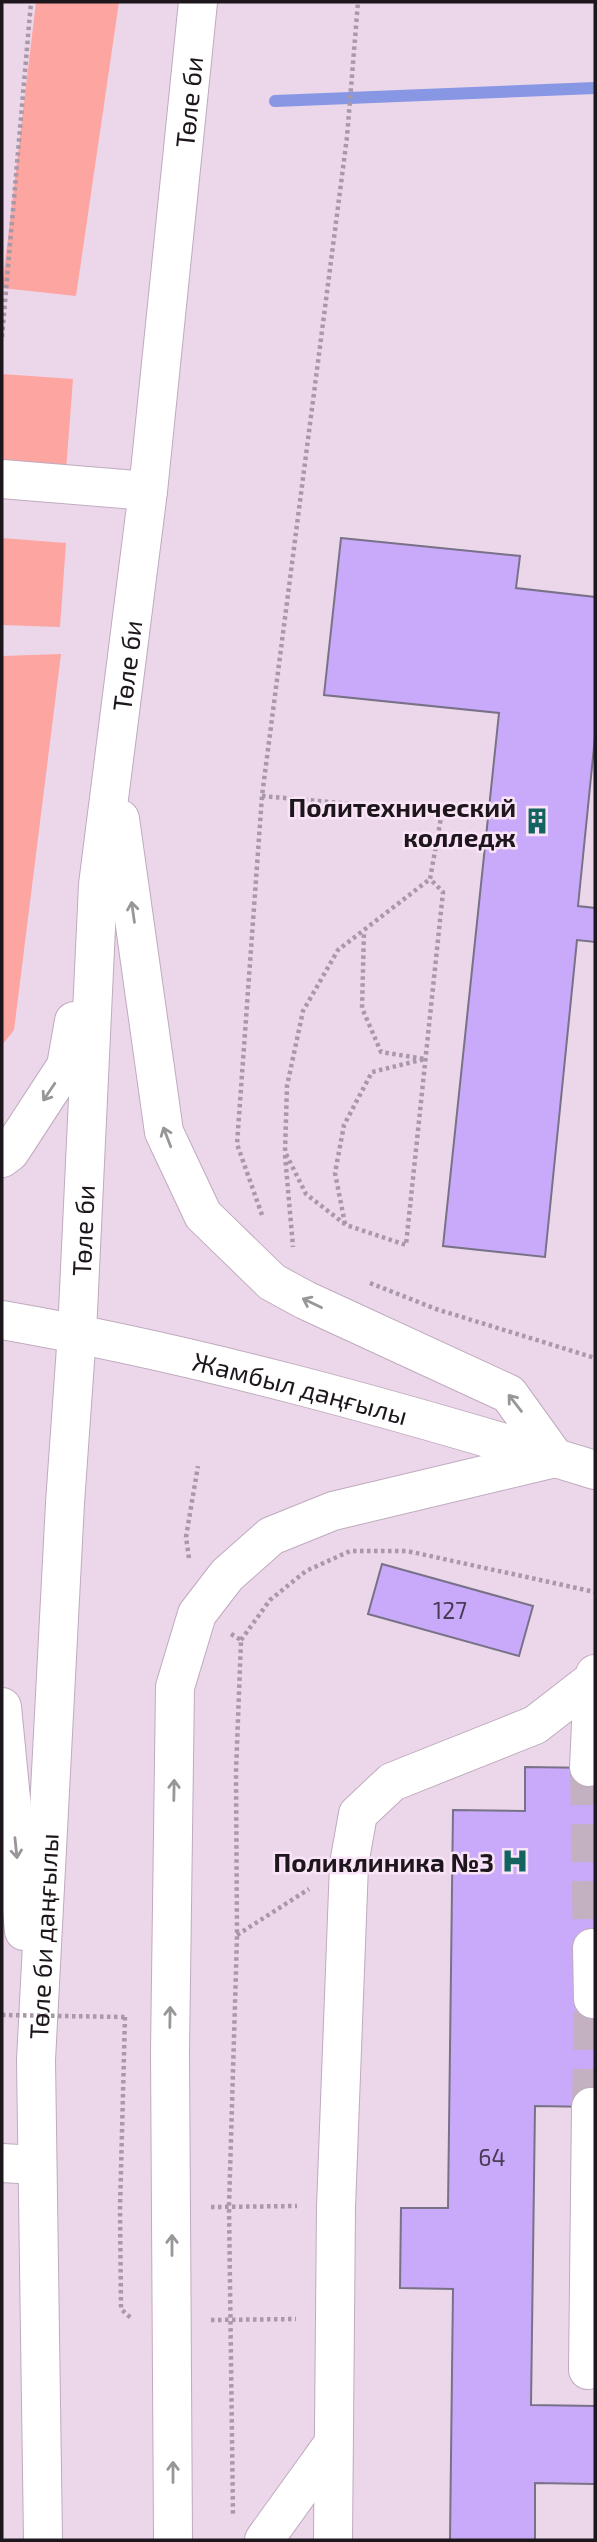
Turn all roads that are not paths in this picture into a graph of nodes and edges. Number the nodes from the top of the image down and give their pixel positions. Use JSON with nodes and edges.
{"nodes":[{"id":1,"x":198,"y":2,"type":"edge"},
{"id":2,"x":2,"y":479,"type":"edge"},
{"id":3,"x":148,"y":491,"type":"junction"},
{"id":4,"x":113,"y":768,"type":"junction"},
{"id":5,"x":98,"y":885,"type":"junction"},
{"id":6,"x":2,"y":1158,"type":"edge"},
{"id":7,"x":2,"y":1320,"type":"edge"},
{"id":8,"x":77,"y":1333,"type":"junction"},
{"id":9,"x":555,"y":1458,"type":"junction"},
{"id":10,"x":595,"y":1470,"type":"edge"},
{"id":11,"x":594,"y":1677,"type":"edge"},
{"id":12,"x":2,"y":1707,"type":"edge"},
{"id":13,"x":589,"y":1768,"type":"dead end"},
{"id":14,"x":592,"y":1948,"type":"dead end"},
{"id":15,"x":593,"y":2000,"type":"dead end"},
{"id":16,"x":36,"y":2060,"type":"junction"},
{"id":17,"x":591,"y":2106,"type":"dead end"},
{"id":18,"x":19,"y":2164,"type":"edge"},
{"id":19,"x":588,"y":2370,"type":"dead end"},
{"id":20,"x":333,"y":2444,"type":"junction"},
{"id":21,"x":249,"y":2533,"type":"edge"},
{"id":22,"x":43,"y":2540,"type":"edge"},
{"id":23,"x":173,"y":2540,"type":"edge"},
{"id":24,"x":332,"y":2540,"type":"edge"}],
"edges":[{"from":1,"to":3,"type":"main road","name":"Төле би"},
{"from":2,"to":3,"type":"main road"},
{"from":3,"to":4,"type":"main road","name":"Төле би"},
{"from":4,"to":5,"type":"main road","name":"Төле би"},
{"from":9,"to":4,"type":"main road","one_way":true},
{"from":5,"to":6,"type":"main road","one_way":true},
{"from":5,"to":8,"type":"main road","name":"Төле би"},
{"from":7,"to":8,"type":"main road","name":"Жамбыл даңғылы"},
{"from":8,"to":9,"type":"main road","name":"Жамбыл даңғылы"},
{"from":8,"to":16,"type":"main road","name":"Төле би даңғылы"},
{"from":9,"to":10,"type":"main road","name":"Жамбыл даңғылы"},
{"from":23,"to":9,"type":"main road","one_way":true},
{"from":11,"to":13,"type":"main road"},
{"from":11,"to":20,"type":"main road"},
{"from":12,"to":16,"type":"main road","one_way":true},
{"from":14,"to":15,"type":"main road"},
{"from":16,"to":18,"type":"main road","name":"Төле би даңғылы"},
{"from":17,"to":19,"type":"main road"},
{"from":18,"to":22,"type":"main road","name":"Төле би даңғылы"},
{"from":20,"to":21,"type":"main road"},
{"from":20,"to":24,"type":"main road"}]}
